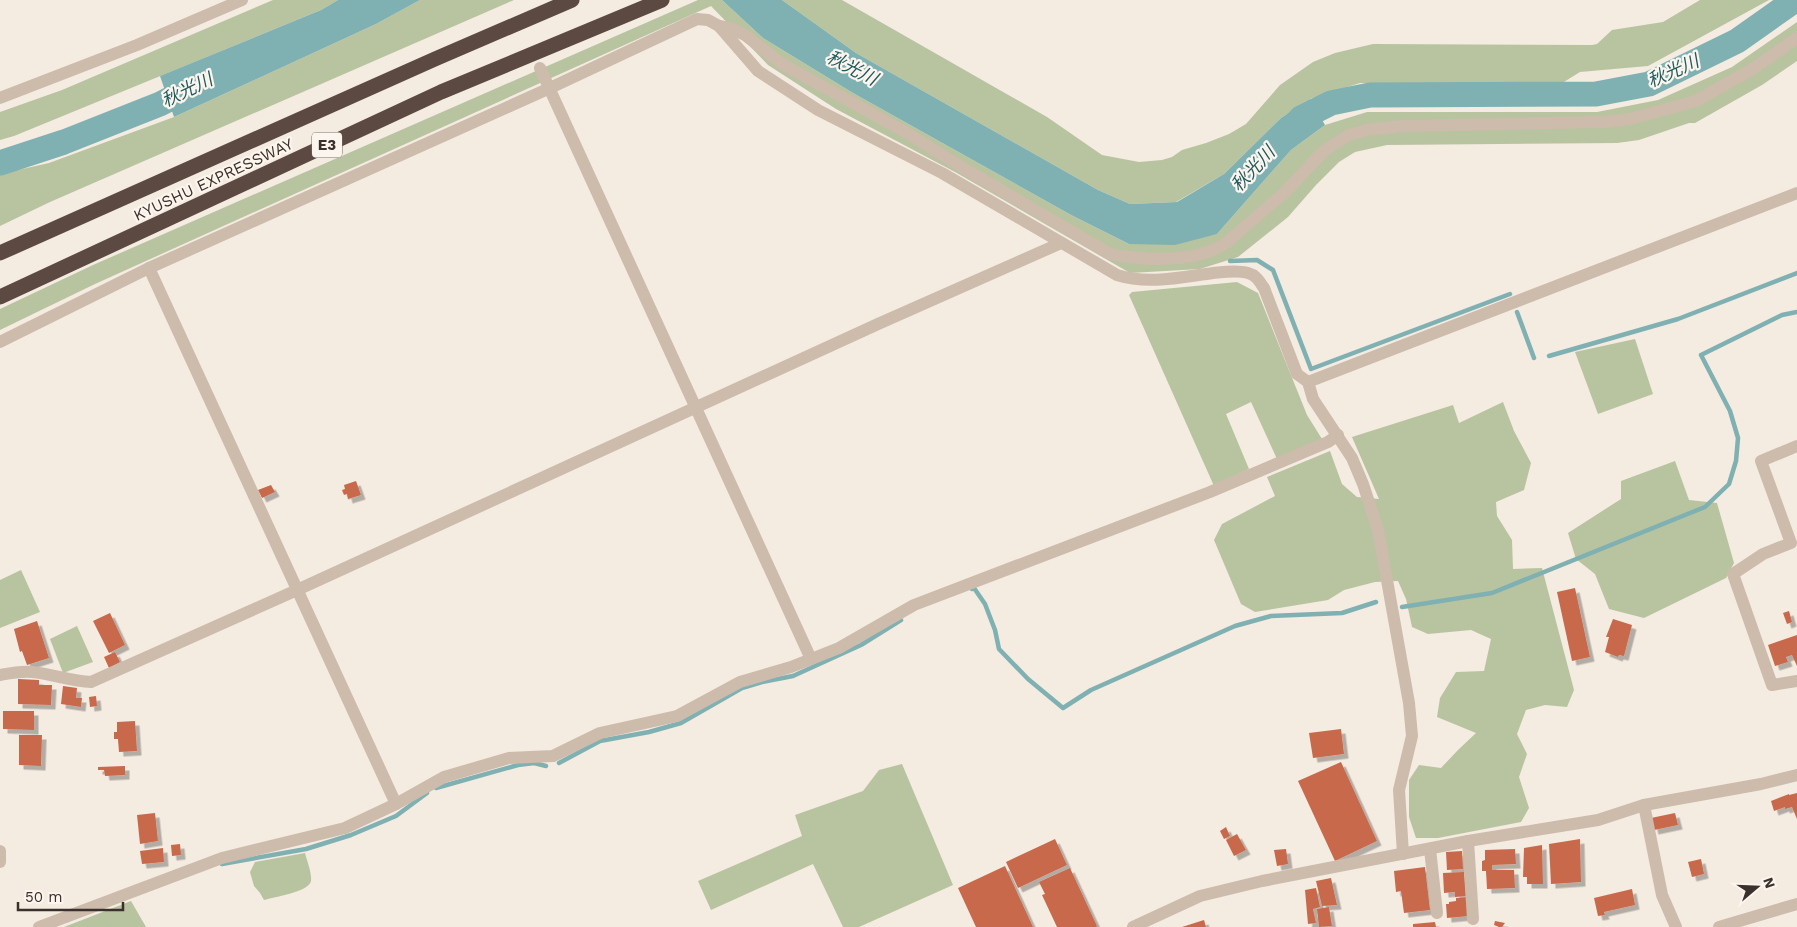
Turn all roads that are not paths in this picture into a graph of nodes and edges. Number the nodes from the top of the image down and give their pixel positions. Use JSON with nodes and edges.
{"nodes":[{"id":1,"x":242,"y":0,"type":"edge"},
{"id":2,"x":572,"y":0,"type":"edge"},
{"id":3,"x":660,"y":1,"type":"edge"},
{"id":4,"x":719,"y":26,"type":"junction"},
{"id":5,"x":1797,"y":38,"type":"edge"},
{"id":6,"x":540,"y":68,"type":"dead end"},
{"id":7,"x":550,"y":88,"type":"junction"},
{"id":8,"x":0,"y":98,"type":"edge"},
{"id":9,"x":1797,"y":193,"type":"edge"},
{"id":10,"x":1061,"y":243,"type":"junction"},
{"id":11,"x":0,"y":253,"type":"edge"},
{"id":12,"x":149,"y":268,"type":"junction"},
{"id":13,"x":0,"y":297,"type":"edge"},
{"id":14,"x":0,"y":342,"type":"edge"},
{"id":15,"x":1308,"y":382,"type":"junction"},
{"id":16,"x":696,"y":409,"type":"junction"},
{"id":17,"x":1338,"y":435,"type":"junction"},
{"id":18,"x":1797,"y":446,"type":"edge"},
{"id":19,"x":298,"y":590,"type":"junction"},
{"id":20,"x":810,"y":659,"type":"junction"},
{"id":21,"x":0,"y":675,"type":"edge"},
{"id":22,"x":1797,"y":681,"type":"edge"},
{"id":23,"x":1797,"y":775,"type":"edge"},
{"id":24,"x":396,"y":804,"type":"junction"},
{"id":25,"x":1644,"y":804,"type":"junction"},
{"id":26,"x":1468,"y":840,"type":"junction"},
{"id":27,"x":1430,"y":849,"type":"junction"},
{"id":28,"x":0,"y":851,"type":"edge"},
{"id":29,"x":1403,"y":854,"type":"junction"},
{"id":30,"x":0,"y":862,"type":"edge"},
{"id":31,"x":1797,"y":904,"type":"edge"},
{"id":32,"x":1437,"y":913,"type":"dead end"},
{"id":33,"x":1473,"y":919,"type":"dead end"},
{"id":34,"x":39,"y":927,"type":"edge"},
{"id":35,"x":1133,"y":927,"type":"edge"},
{"id":36,"x":1676,"y":927,"type":"edge"},
{"id":37,"x":1719,"y":927,"type":"edge"}],
"edges":[{"from":1,"to":8,"type":"street"},
{"from":2,"to":11,"type":"highway","name":"KYUSHU EXPRESSWAY","number":"E3"},
{"from":3,"to":13,"type":"highway","name":"KYUSHU EXPRESSWAY","number":"E3"},
{"from":4,"to":5,"type":"street"},
{"from":4,"to":7,"type":"street"},
{"from":4,"to":10,"type":"street"},
{"from":6,"to":7,"type":"street"},
{"from":7,"to":12,"type":"street"},
{"from":7,"to":16,"type":"street"},
{"from":9,"to":15,"type":"street"},
{"from":10,"to":15,"type":"street"},
{"from":10,"to":16,"type":"street"},
{"from":12,"to":14,"type":"street"},
{"from":12,"to":19,"type":"street"},
{"from":15,"to":17,"type":"street"},
{"from":16,"to":19,"type":"street"},
{"from":16,"to":20,"type":"street"},
{"from":17,"to":20,"type":"street"},
{"from":17,"to":29,"type":"street"},
{"from":18,"to":22,"type":"street"},
{"from":19,"to":21,"type":"street"},
{"from":19,"to":24,"type":"street"},
{"from":20,"to":24,"type":"street"},
{"from":23,"to":25,"type":"street"},
{"from":24,"to":34,"type":"street"},
{"from":25,"to":26,"type":"street"},
{"from":25,"to":36,"type":"street"},
{"from":26,"to":27,"type":"street"},
{"from":26,"to":33,"type":"street"},
{"from":27,"to":29,"type":"street"},
{"from":27,"to":32,"type":"street"},
{"from":28,"to":30,"type":"street"},
{"from":29,"to":35,"type":"street"},
{"from":31,"to":37,"type":"street"}]}
